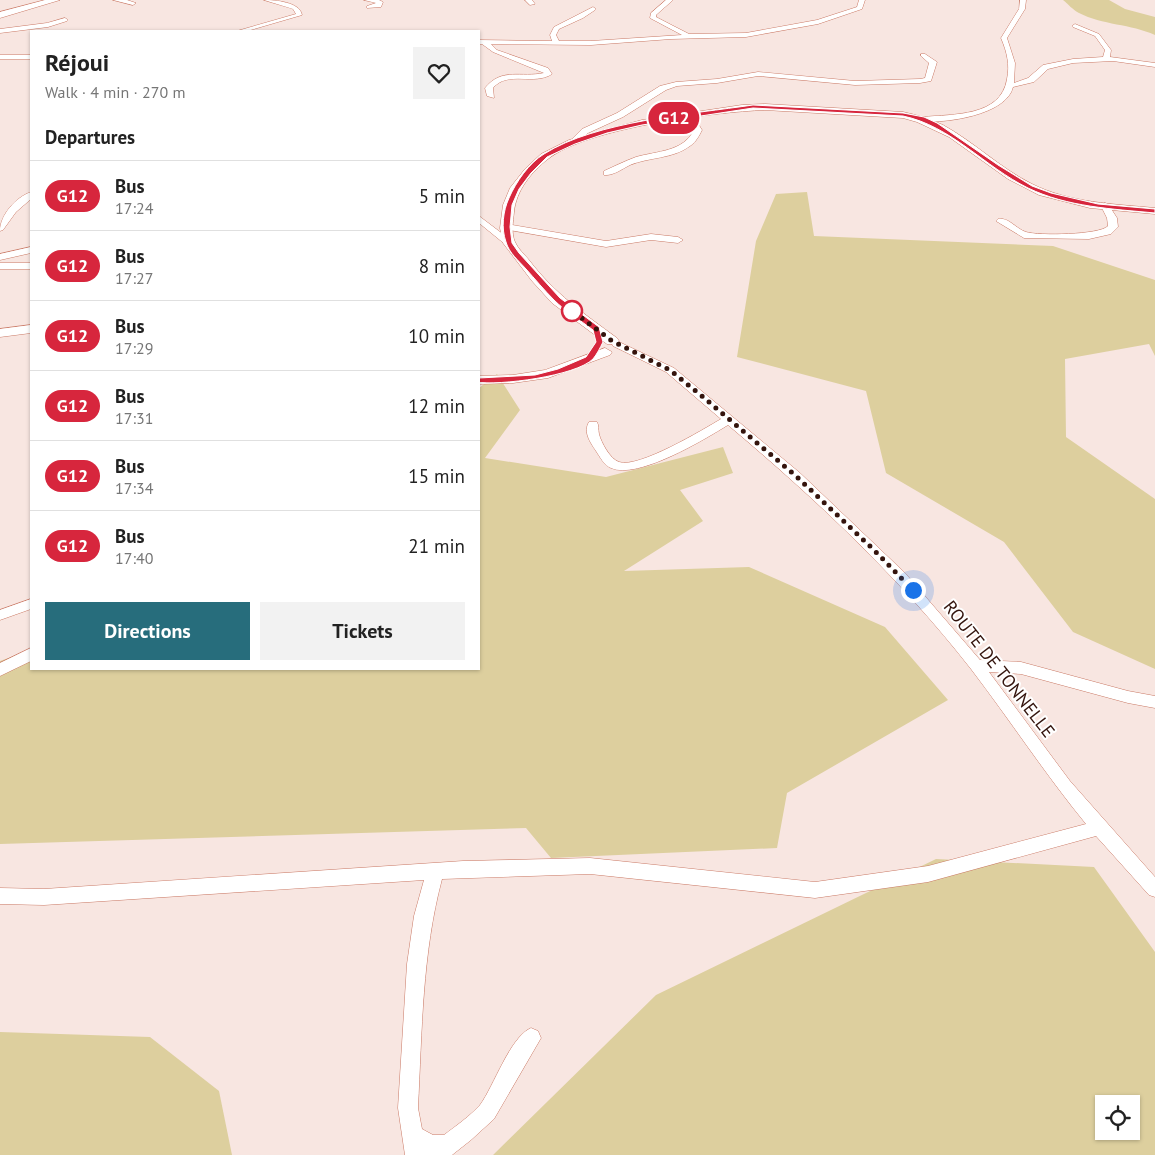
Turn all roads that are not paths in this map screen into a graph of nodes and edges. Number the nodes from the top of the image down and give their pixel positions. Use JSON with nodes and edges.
{"nodes":[{"id":1,"x":55,"y":0,"type":"edge"},
{"id":2,"x":116,"y":0,"type":"edge"},
{"id":3,"x":267,"y":0,"type":"edge"},
{"id":4,"x":670,"y":0,"type":"edge"},
{"id":5,"x":862,"y":0,"type":"edge"},
{"id":6,"x":1023,"y":0,"type":"edge"},
{"id":7,"x":133,"y":4,"type":"dead end"},
{"id":8,"x":592,"y":9,"type":"dead end"},
{"id":9,"x":0,"y":15,"type":"edge"},
{"id":10,"x":65,"y":20,"type":"dead end"},
{"id":11,"x":1075,"y":26,"type":"dead end"},
{"id":12,"x":244,"y":30,"type":"edge"},
{"id":13,"x":0,"y":32,"type":"edge"},
{"id":14,"x":30,"y":36,"type":"edge"},
{"id":15,"x":689,"y":36,"type":"junction"},
{"id":16,"x":481,"y":42,"type":"edge"},
{"id":17,"x":557,"y":43,"type":"junction"},
{"id":18,"x":923,"y":56,"type":"dead end"},
{"id":19,"x":0,"y":57,"type":"edge"},
{"id":20,"x":30,"y":57,"type":"edge"},
{"id":21,"x":1106,"y":59,"type":"junction"},
{"id":22,"x":1155,"y":65,"type":"edge"},
{"id":23,"x":1010,"y":86,"type":"junction"},
{"id":24,"x":491,"y":96,"type":"dead end"},
{"id":25,"x":688,"y":116,"type":"junction"},
{"id":26,"x":922,"y":118,"type":"junction"},
{"id":27,"x":572,"y":142,"type":"junction"},
{"id":28,"x":607,"y":173,"type":"dead end"},
{"id":29,"x":30,"y":195,"type":"edge"},
{"id":30,"x":1105,"y":206,"type":"junction"},
{"id":31,"x":1154,"y":211,"type":"edge"},
{"id":32,"x":480,"y":220,"type":"edge"},
{"id":33,"x":1001,"y":221,"type":"dead end"},
{"id":34,"x":506,"y":227,"type":"junction"},
{"id":35,"x":0,"y":228,"type":"edge"},
{"id":36,"x":678,"y":240,"type":"dead end"},
{"id":37,"x":509,"y":243,"type":"junction"},
{"id":38,"x":30,"y":250,"type":"edge"},
{"id":39,"x":0,"y":257,"type":"edge"},
{"id":40,"x":0,"y":266,"type":"edge"},
{"id":41,"x":30,"y":266,"type":"edge"},
{"id":42,"x":30,"y":329,"type":"edge"},
{"id":43,"x":0,"y":333,"type":"edge"},
{"id":44,"x":605,"y":348,"type":"junction"},
{"id":45,"x":480,"y":380,"type":"edge"},
{"id":46,"x":729,"y":419,"type":"junction"},
{"id":47,"x":593,"y":425,"type":"dead end"},
{"id":48,"x":30,"y":604,"type":"edge"},
{"id":49,"x":0,"y":615,"type":"edge"},
{"id":50,"x":30,"y":655,"type":"edge"},
{"id":51,"x":976,"y":665,"type":"junction"},
{"id":52,"x":0,"y":670,"type":"edge"},
{"id":53,"x":1155,"y":702,"type":"edge"},
{"id":54,"x":1099,"y":828,"type":"junction"},
{"id":55,"x":435,"y":871,"type":"junction"},
{"id":56,"x":1155,"y":889,"type":"edge"},
{"id":57,"x":0,"y":896,"type":"edge"},
{"id":58,"x":531,"y":1038,"type":"dead end"},
{"id":59,"x":415,"y":1145,"type":"edge"}],
"edges":[{"from":1,"to":9,"type":"main road"},
{"from":2,"to":7,"type":"street"},
{"from":3,"to":12,"type":"street"},
{"from":4,"to":15,"type":"street"},
{"from":5,"to":15,"type":"street"},
{"from":6,"to":23,"type":"street"},
{"from":8,"to":17,"type":"street"},
{"from":10,"to":13,"type":"street"},
{"from":11,"to":21,"type":"street"},
{"from":13,"to":14,"type":"street"},
{"from":15,"to":17,"type":"street"},
{"from":16,"to":17,"type":"street"},
{"from":16,"to":24,"type":"street"},
{"from":18,"to":27,"type":"street"},
{"from":19,"to":20,"type":"street"},
{"from":21,"to":22,"type":"street"},
{"from":21,"to":23,"type":"street"},
{"from":23,"to":26,"type":"street"},
{"from":25,"to":26,"type":"street"},
{"from":25,"to":27,"type":"street"},
{"from":25,"to":28,"type":"street"},
{"from":26,"to":30,"type":"street"},
{"from":27,"to":34,"type":"street"},
{"from":29,"to":35,"type":"street"},
{"from":30,"to":31,"type":"street"},
{"from":30,"to":33,"type":"street"},
{"from":32,"to":37,"type":"street"},
{"from":34,"to":36,"type":"street"},
{"from":34,"to":37,"type":"street"},
{"from":37,"to":44,"type":"street"},
{"from":38,"to":39,"type":"street"},
{"from":40,"to":41,"type":"street"},
{"from":42,"to":43,"type":"street"},
{"from":44,"to":45,"type":"street"},
{"from":44,"to":46,"type":"street","name":"ROUTE DE TONNELLE"},
{"from":46,"to":47,"type":"street"},
{"from":46,"to":51,"type":"street","name":"ROUTE DE TONNELLE"},
{"from":48,"to":49,"type":"street"},
{"from":50,"to":52,"type":"street"},
{"from":51,"to":53,"type":"street"},
{"from":51,"to":54,"type":"street","name":"ROUTE DE TONNELLE"},
{"from":54,"to":55,"type":"street"},
{"from":54,"to":56,"type":"street","name":"ROUTE DE TONNELLE"},
{"from":55,"to":57,"type":"street"},
{"from":55,"to":59,"type":"street"},
{"from":58,"to":59,"type":"street"}]}
